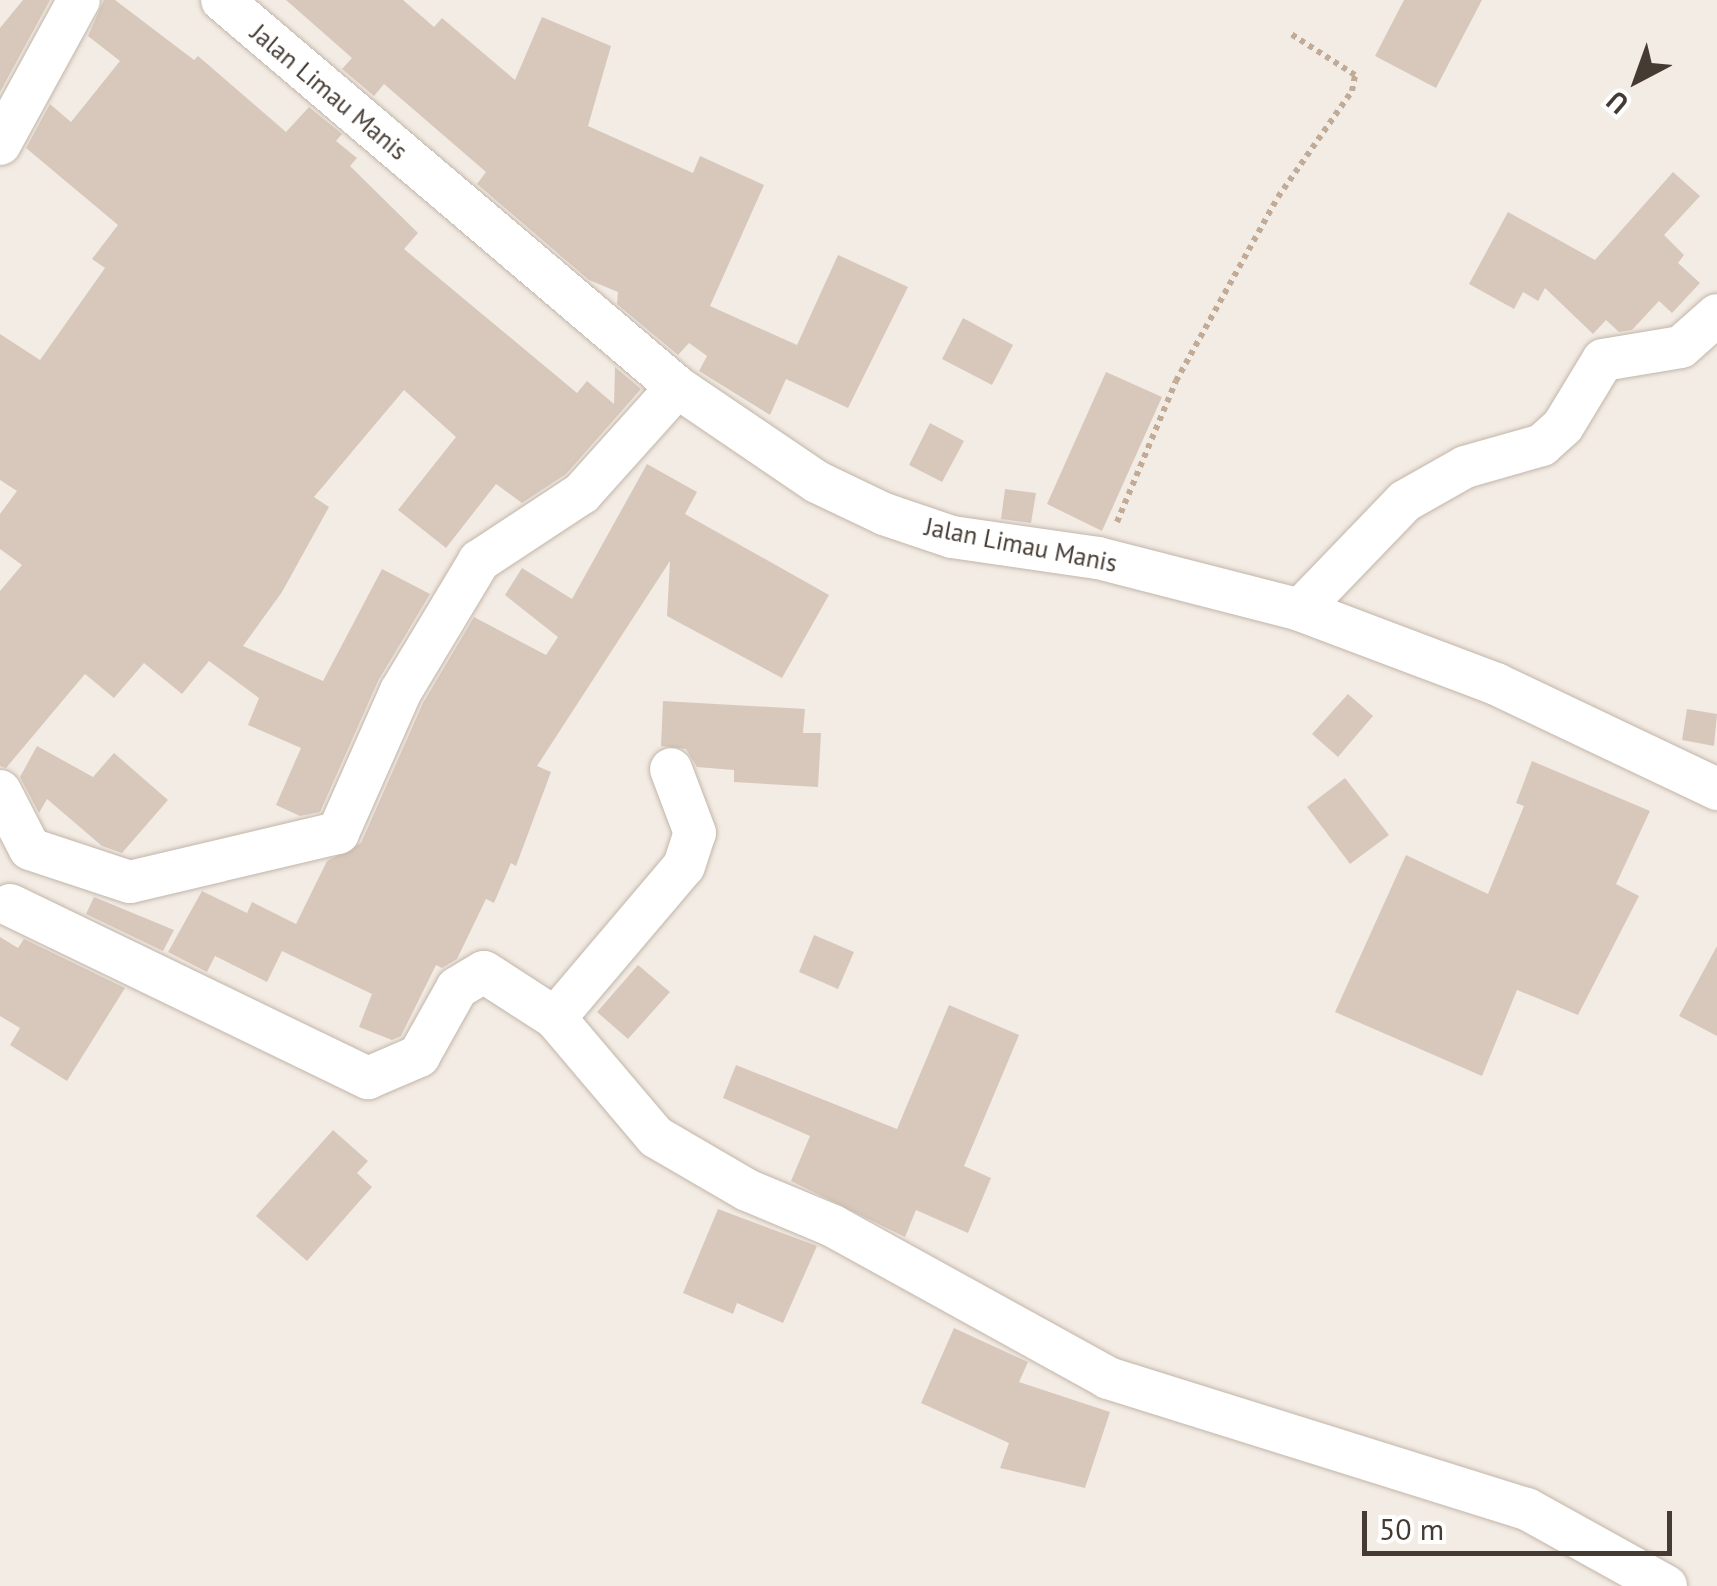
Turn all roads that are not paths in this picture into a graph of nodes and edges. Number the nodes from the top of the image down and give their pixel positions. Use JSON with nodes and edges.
{"nodes":[{"id":1,"x":80,"y":0,"type":"edge"},
{"id":2,"x":222,"y":0,"type":"edge"},
{"id":3,"x":0,"y":144,"type":"edge"},
{"id":4,"x":1717,"y":316,"type":"edge"},
{"id":5,"x":677,"y":387,"type":"junction"},
{"id":6,"x":1300,"y":610,"type":"junction"},
{"id":7,"x":671,"y":770,"type":"dead end"},
{"id":8,"x":1717,"y":789,"type":"edge"},
{"id":9,"x":0,"y":790,"type":"edge"},
{"id":10,"x":30,"y":848,"type":"junction"},
{"id":11,"x":5,"y":912,"type":"edge"},
{"id":12,"x":555,"y":1018,"type":"junction"},
{"id":13,"x":1666,"y":1586,"type":"edge"}],
"edges":[{"from":1,"to":3,"type":"street"},
{"from":2,"to":5,"type":"street","name":"Jalan Limau Manis"},
{"from":4,"to":6,"type":"street"},
{"from":5,"to":6,"type":"street","name":"Jalan Limau Manis"},
{"from":5,"to":10,"type":"street"},
{"from":6,"to":8,"type":"street","name":"Jalan Limau Manis"},
{"from":7,"to":12,"type":"street"},
{"from":9,"to":10,"type":"street"},
{"from":10,"to":11,"type":"street"},
{"from":11,"to":12,"type":"street"},
{"from":12,"to":13,"type":"street"}]}
